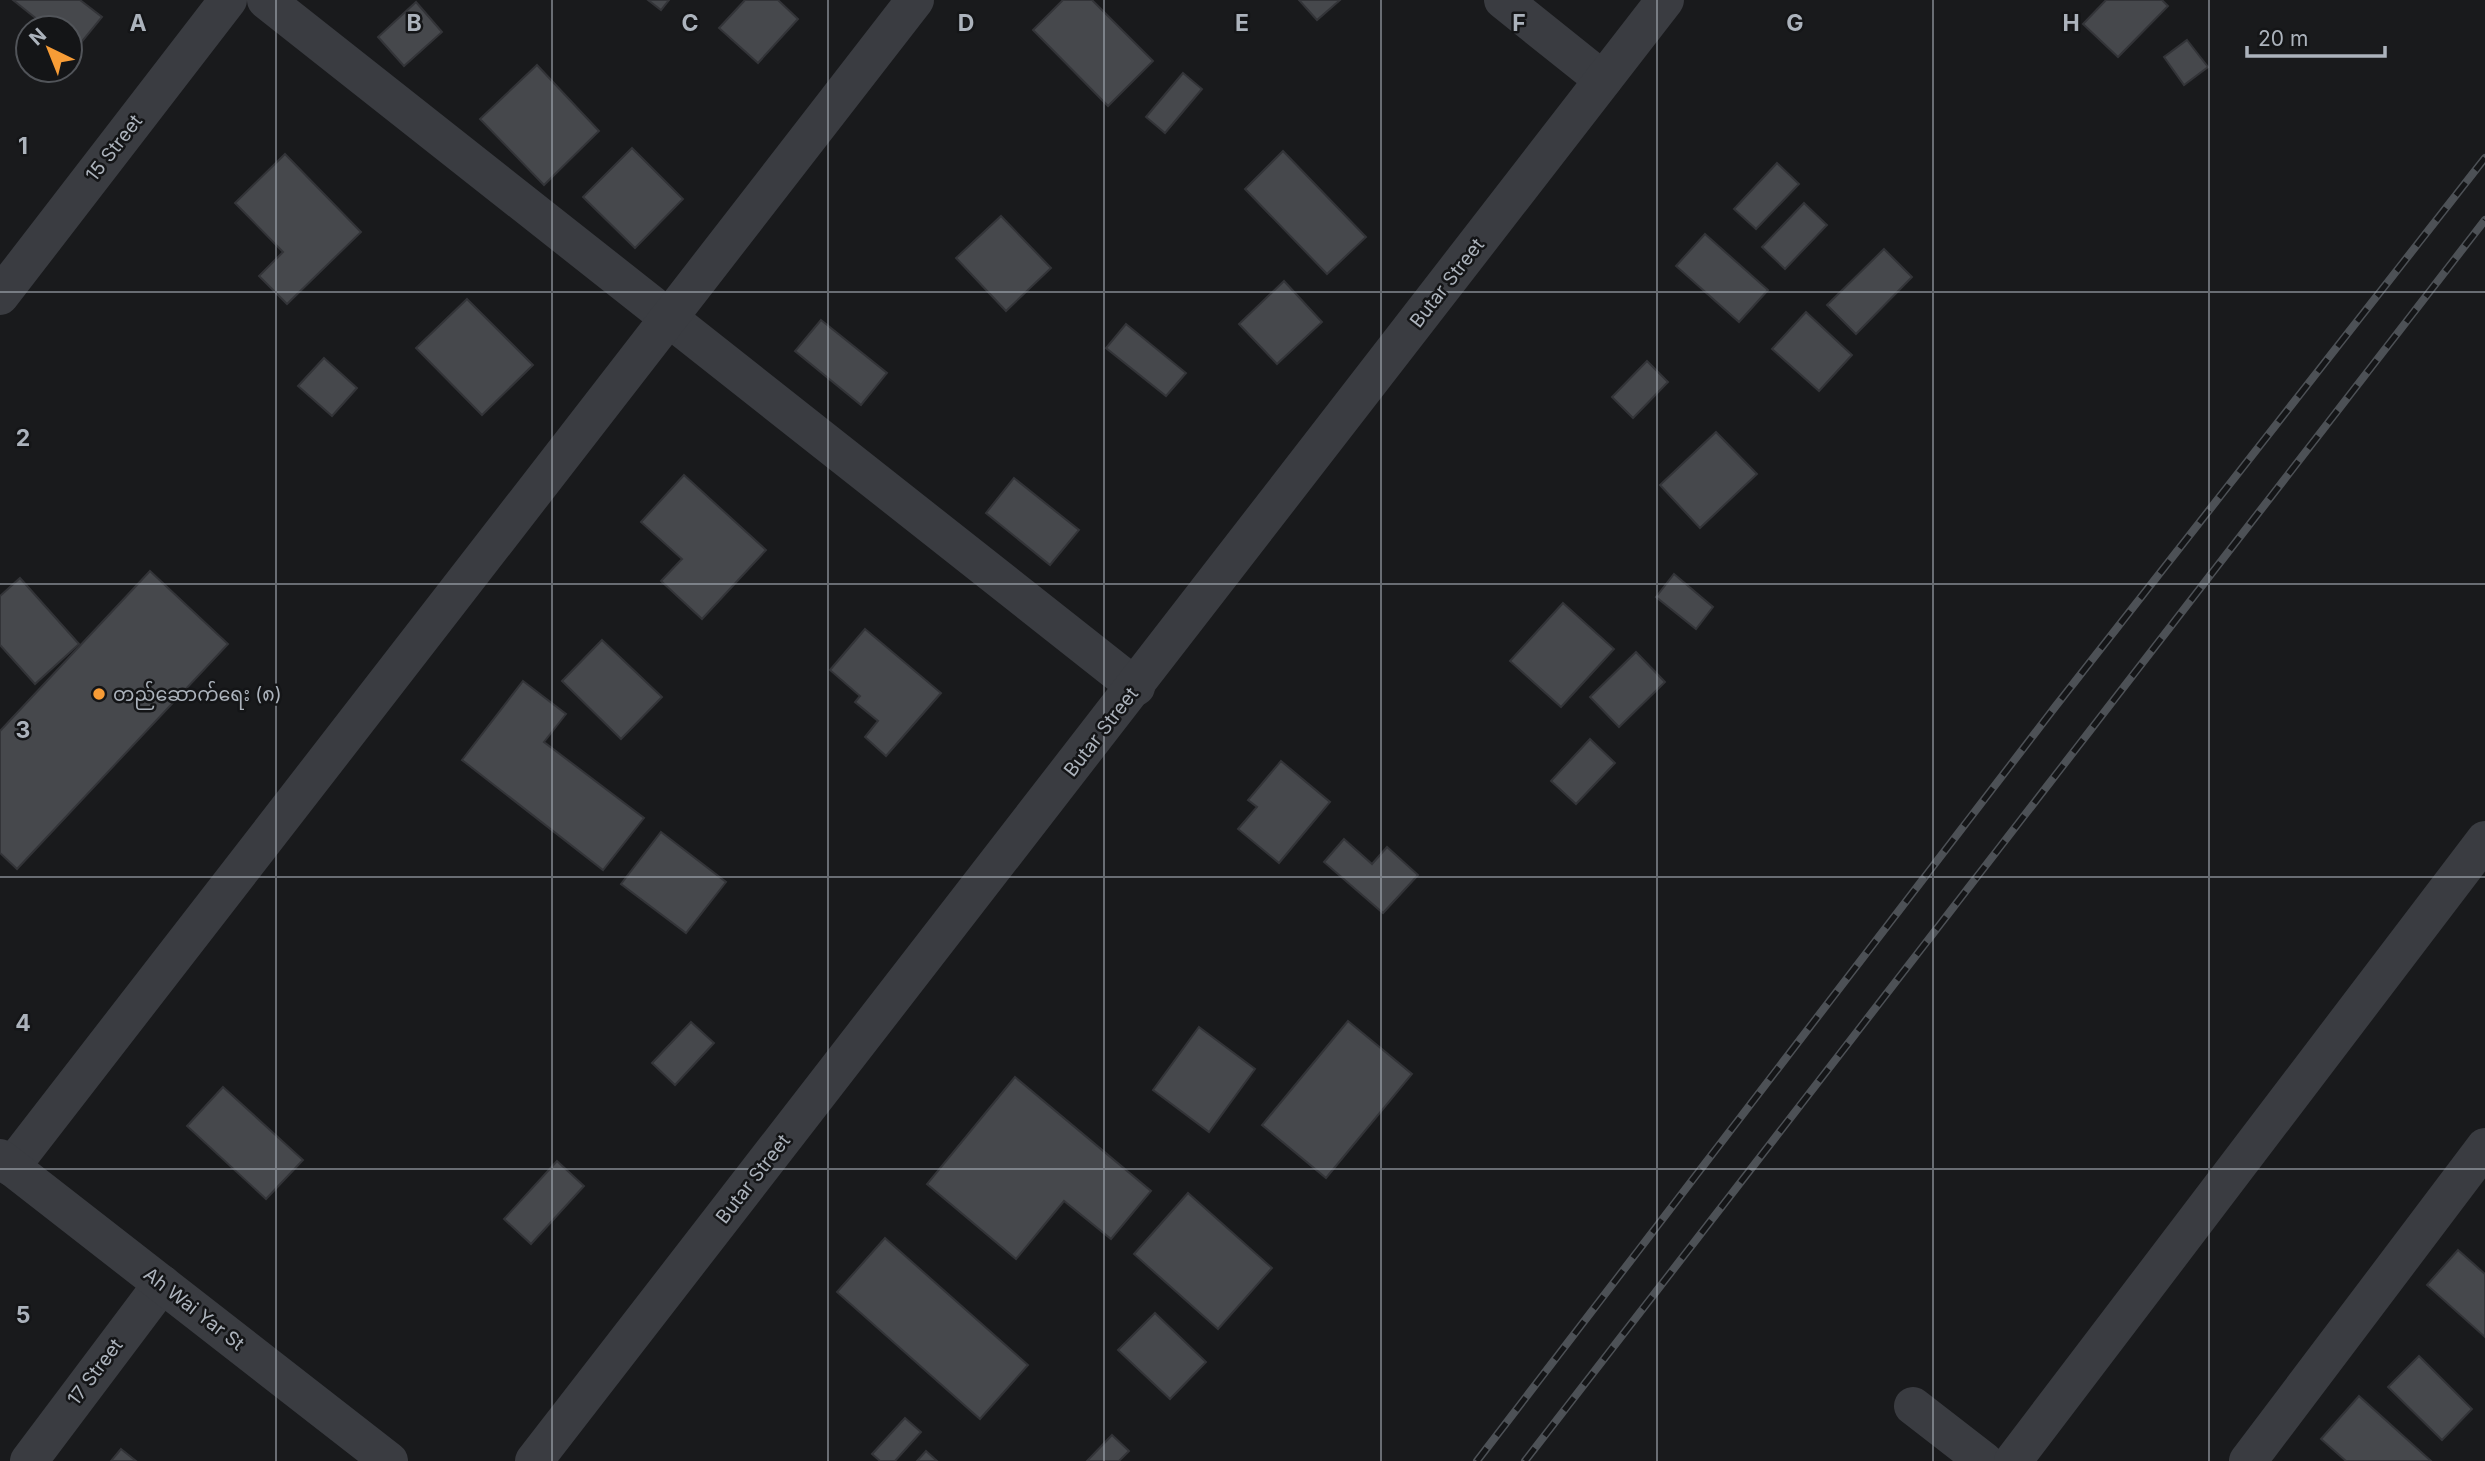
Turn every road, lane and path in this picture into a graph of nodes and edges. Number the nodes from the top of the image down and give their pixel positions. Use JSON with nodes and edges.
{"nodes":[{"id":1,"x":228,"y":0,"type":"edge"},
{"id":2,"x":266,"y":0,"type":"edge"},
{"id":3,"x":915,"y":0,"type":"edge"},
{"id":4,"x":1503,"y":0,"type":"edge"},
{"id":5,"x":1665,"y":0,"type":"edge"},
{"id":6,"x":1604,"y":80,"type":"junction"},
{"id":7,"x":0,"y":296,"type":"edge"},
{"id":8,"x":669,"y":318,"type":"junction"},
{"id":9,"x":1136,"y":687,"type":"junction"},
{"id":10,"x":2485,"y":840,"type":"edge"},
{"id":11,"x":2485,"y":1147,"type":"edge"},
{"id":12,"x":6,"y":1162,"type":"edge"},
{"id":13,"x":162,"y":1284,"type":"junction"},
{"id":14,"x":1913,"y":1406,"type":"dead end"},
{"id":15,"x":29,"y":1461,"type":"edge"},
{"id":16,"x":389,"y":1461,"type":"edge"},
{"id":17,"x":534,"y":1461,"type":"edge"},
{"id":18,"x":1984,"y":1461,"type":"edge"},
{"id":19,"x":2013,"y":1461,"type":"edge"},
{"id":20,"x":2248,"y":1461,"type":"edge"}],
"edges":[{"from":1,"to":7,"type":"street","name":"15 Street"},
{"from":2,"to":8,"type":"street"},
{"from":3,"to":8,"type":"street"},
{"from":4,"to":6,"type":"street"},
{"from":5,"to":6,"type":"street","name":"Butar Street"},
{"from":6,"to":9,"type":"street","name":"Butar Street"},
{"from":8,"to":9,"type":"street"},
{"from":8,"to":12,"type":"street"},
{"from":9,"to":17,"type":"street","name":"Butar Street"},
{"from":10,"to":19,"type":"street"},
{"from":11,"to":20,"type":"street"},
{"from":12,"to":13,"type":"street","name":"Ah Wai Yar St"},
{"from":13,"to":15,"type":"street","name":"17 Street"},
{"from":13,"to":16,"type":"street","name":"Ah Wai Yar St"},
{"from":14,"to":18,"type":"street"}]}
